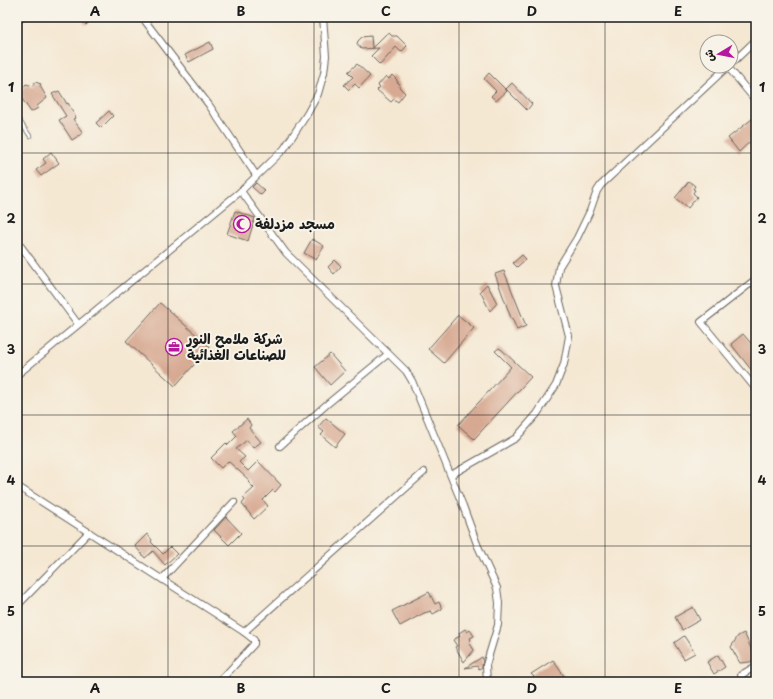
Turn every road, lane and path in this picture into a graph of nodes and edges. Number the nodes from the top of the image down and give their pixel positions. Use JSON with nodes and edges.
{"nodes":[{"id":1,"x":23,"y":17,"type":"edge"},
{"id":2,"x":142,"y":17,"type":"edge"},
{"id":3,"x":323,"y":17,"type":"edge"},
{"id":4,"x":17,"y":21,"type":"edge"},
{"id":5,"x":756,"y":40,"type":"edge"},
{"id":6,"x":739,"y":56,"type":"edge"},
{"id":7,"x":719,"y":74,"type":"edge"},
{"id":8,"x":736,"y":74,"type":"edge"},
{"id":9,"x":756,"y":101,"type":"edge"},
{"id":10,"x":17,"y":117,"type":"edge"},
{"id":11,"x":30,"y":136,"type":"dead end"},
{"id":12,"x":256,"y":175,"type":"junction"},
{"id":13,"x":240,"y":191,"type":"junction"},
{"id":14,"x":17,"y":241,"type":"edge"},
{"id":15,"x":756,"y":279,"type":"edge"},
{"id":16,"x":78,"y":324,"type":"junction"},
{"id":17,"x":388,"y":354,"type":"junction"},
{"id":18,"x":17,"y":375,"type":"edge"},
{"id":19,"x":756,"y":389,"type":"edge"},
{"id":20,"x":280,"y":446,"type":"dead end"},
{"id":21,"x":424,"y":472,"type":"dead end"},
{"id":22,"x":451,"y":475,"type":"junction"},
{"id":23,"x":17,"y":486,"type":"edge"},
{"id":24,"x":234,"y":502,"type":"dead end"},
{"id":25,"x":88,"y":532,"type":"junction"},
{"id":26,"x":162,"y":579,"type":"junction"},
{"id":27,"x":17,"y":606,"type":"edge"},
{"id":28,"x":244,"y":632,"type":"junction"},
{"id":29,"x":756,"y":666,"type":"edge"},
{"id":30,"x":219,"y":682,"type":"edge"},
{"id":31,"x":487,"y":682,"type":"edge"},
{"id":32,"x":743,"y":682,"type":"edge"}],
"edges":[{"from":1,"to":4,"type":"street"},
{"from":2,"to":12,"type":"street"},
{"from":3,"to":12,"type":"street"},
{"from":5,"to":6,"type":"street"},
{"from":7,"to":22,"type":"street"},
{"from":8,"to":9,"type":"street"},
{"from":10,"to":11,"type":"lane"},
{"from":12,"to":13,"type":"street"},
{"from":13,"to":16,"type":"street"},
{"from":13,"to":17,"type":"street"},
{"from":14,"to":16,"type":"street"},
{"from":15,"to":19,"type":"street"},
{"from":16,"to":18,"type":"street"},
{"from":17,"to":20,"type":"street"},
{"from":17,"to":22,"type":"street"},
{"from":21,"to":28,"type":"street"},
{"from":22,"to":31,"type":"street"},
{"from":23,"to":25,"type":"street"},
{"from":24,"to":26,"type":"street"},
{"from":25,"to":26,"type":"street"},
{"from":25,"to":27,"type":"street"},
{"from":26,"to":28,"type":"street"},
{"from":28,"to":30,"type":"street"},
{"from":29,"to":32,"type":"street"}]}
